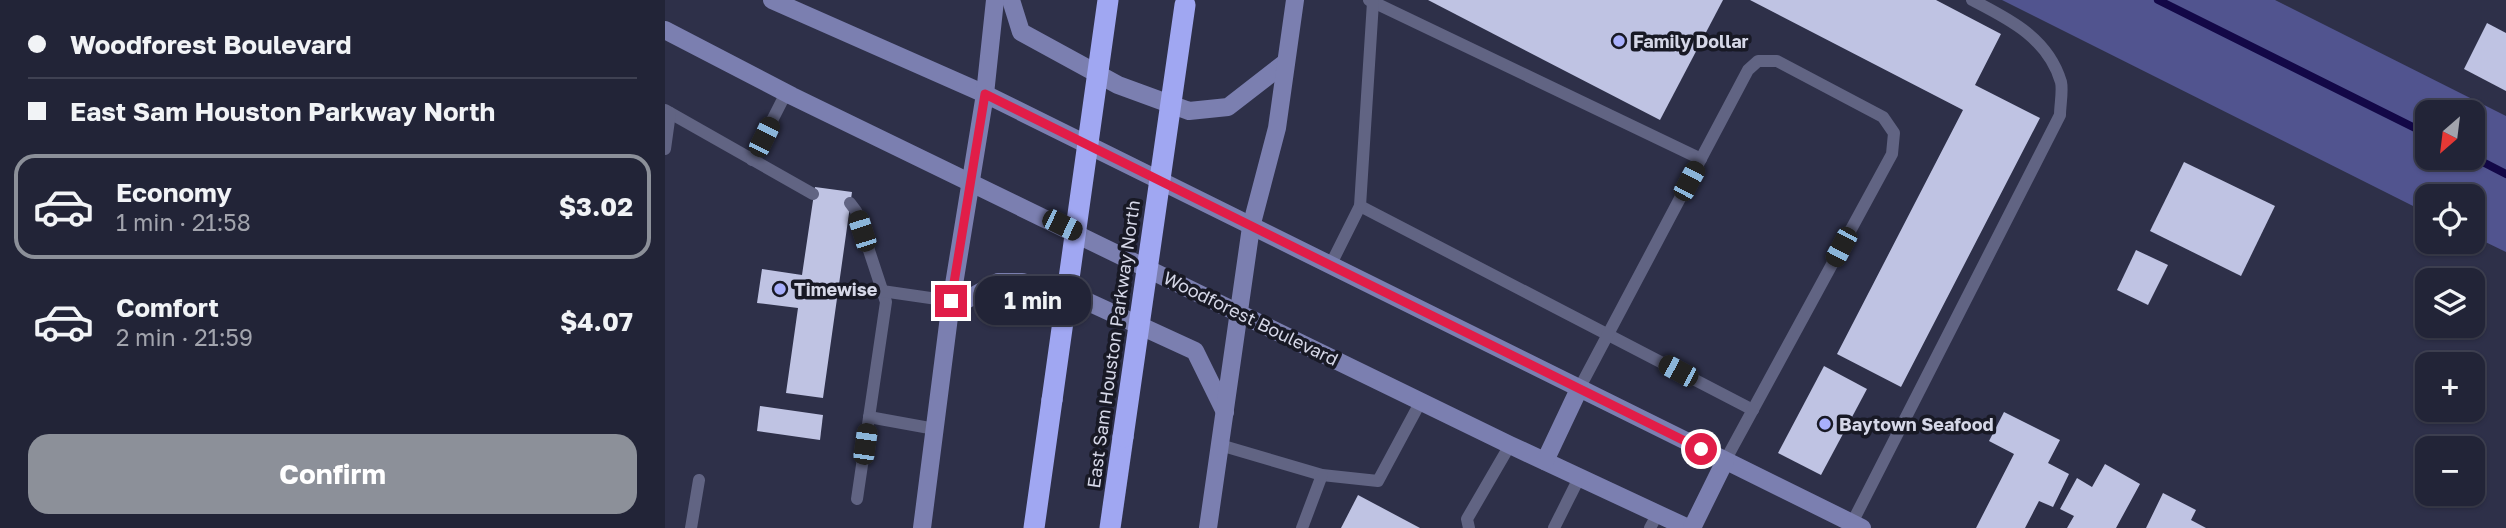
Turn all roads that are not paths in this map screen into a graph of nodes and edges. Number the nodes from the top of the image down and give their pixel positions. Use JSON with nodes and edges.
{"nodes":[{"id":1,"x":772,"y":0,"type":"edge"},
{"id":2,"x":995,"y":0,"type":"edge"},
{"id":3,"x":1011,"y":0,"type":"edge"},
{"id":4,"x":1108,"y":0,"type":"edge"},
{"id":5,"x":1295,"y":0,"type":"edge"},
{"id":6,"x":1972,"y":0,"type":"edge"},
{"id":7,"x":1371,"y":1,"type":"edge"},
{"id":8,"x":1186,"y":2,"type":"edge"},
{"id":9,"x":665,"y":30,"type":"edge"},
{"id":10,"x":1286,"y":62,"type":"junction"},
{"id":11,"x":786,"y":93,"type":"junction"},
{"id":12,"x":985,"y":94,"type":"junction"},
{"id":13,"x":667,"y":111,"type":"edge"},
{"id":14,"x":665,"y":149,"type":"edge"},
{"id":15,"x":1701,"y":159,"type":"junction"},
{"id":16,"x":752,"y":160,"type":"junction"},
{"id":17,"x":971,"y":181,"type":"junction"},
{"id":18,"x":813,"y":194,"type":"dead end"},
{"id":19,"x":850,"y":203,"type":"dead end"},
{"id":20,"x":1360,"y":206,"type":"junction"},
{"id":21,"x":1251,"y":227,"type":"junction"},
{"id":22,"x":1330,"y":266,"type":"junction"},
{"id":23,"x":882,"y":291,"type":"junction"},
{"id":24,"x":951,"y":305,"type":"junction"},
{"id":25,"x":1239,"y":313,"type":"junction"},
{"id":26,"x":1609,"y":334,"type":"junction"},
{"id":27,"x":1579,"y":389,"type":"junction"},
{"id":28,"x":1421,"y":401,"type":"junction"},
{"id":29,"x":1753,"y":411,"type":"junction"},
{"id":30,"x":1225,"y":412,"type":"junction"},
{"id":31,"x":869,"y":416,"type":"junction"},
{"id":32,"x":935,"y":429,"type":"junction"},
{"id":33,"x":1220,"y":445,"type":"junction"},
{"id":34,"x":1510,"y":445,"type":"junction"},
{"id":35,"x":1545,"y":461,"type":"junction"},
{"id":36,"x":1725,"y":461,"type":"junction"},
{"id":37,"x":1322,"y":475,"type":"junction"},
{"id":38,"x":1580,"y":476,"type":"junction"},
{"id":39,"x":699,"y":480,"type":"dead end"},
{"id":40,"x":857,"y":499,"type":"dead end"},
{"id":41,"x":1654,"y":521,"type":"edge"},
{"id":42,"x":1857,"y":526,"type":"edge"},
{"id":43,"x":691,"y":528,"type":"edge"},
{"id":44,"x":922,"y":528,"type":"edge"},
{"id":45,"x":1034,"y":528,"type":"edge"},
{"id":46,"x":1110,"y":528,"type":"edge"},
{"id":47,"x":1208,"y":528,"type":"edge"},
{"id":48,"x":1303,"y":528,"type":"edge"},
{"id":49,"x":1469,"y":528,"type":"edge"},
{"id":50,"x":1554,"y":528,"type":"edge"},
{"id":51,"x":1690,"y":528,"type":"edge"}],
"edges":[{"from":1,"to":12,"type":"main road"},
{"from":2,"to":12,"type":"main road"},
{"from":3,"to":10,"type":"main road"},
{"from":4,"to":45,"type":"highway","bridge":true},
{"from":5,"to":10,"type":"main road"},
{"from":6,"to":42,"type":"lane"},
{"from":7,"to":15,"type":"lane"},
{"from":7,"to":20,"type":"lane"},
{"from":8,"to":46,"type":"highway","name":"East Sam Houston Parkway North","bridge":true},
{"from":9,"to":11,"type":"main road","name":"Woodforest Boulevard"},
{"from":10,"to":21,"type":"main road"},
{"from":11,"to":16,"type":"lane"},
{"from":11,"to":17,"type":"main road","name":"Woodforest Boulevard"},
{"from":12,"to":17,"type":"main road"},
{"from":12,"to":21,"type":"main road"},
{"from":13,"to":14,"type":"lane"},
{"from":13,"to":16,"type":"lane"},
{"from":15,"to":26,"type":"lane"},
{"from":15,"to":29,"type":"lane"},
{"from":16,"to":18,"type":"lane"},
{"from":17,"to":24,"type":"main road"},
{"from":17,"to":25,"type":"main road","name":"Woodforest Boulevard"},
{"from":19,"to":23,"type":"lane"},
{"from":20,"to":22,"type":"lane"},
{"from":20,"to":26,"type":"lane"},
{"from":21,"to":22,"type":"main road"},
{"from":21,"to":25,"type":"main road"},
{"from":22,"to":27,"type":"main road"},
{"from":23,"to":24,"type":"lane"},
{"from":23,"to":31,"type":"lane"},
{"from":24,"to":30,"type":"main road"},
{"from":24,"to":32,"type":"main road"},
{"from":25,"to":28,"type":"main road","name":"Woodforest Boulevard"},
{"from":25,"to":30,"type":"main road"},
{"from":26,"to":27,"type":"lane"},
{"from":26,"to":29,"type":"lane"},
{"from":27,"to":35,"type":"main road"},
{"from":27,"to":36,"type":"main road"},
{"from":28,"to":34,"type":"main road","name":"Woodforest Boulevard"},
{"from":28,"to":37,"type":"lane"},
{"from":29,"to":36,"type":"lane"},
{"from":30,"to":33,"type":"main road"},
{"from":31,"to":32,"type":"lane"},
{"from":31,"to":40,"type":"lane"},
{"from":32,"to":44,"type":"main road"},
{"from":33,"to":37,"type":"lane"},
{"from":33,"to":47,"type":"main road"},
{"from":34,"to":35,"type":"main road","name":"Woodforest Boulevard"},
{"from":34,"to":49,"type":"lane"},
{"from":35,"to":38,"type":"main road","name":"Woodforest Boulevard"},
{"from":36,"to":42,"type":"main road"},
{"from":36,"to":51,"type":"main road"},
{"from":37,"to":48,"type":"lane"},
{"from":38,"to":41,"type":"main road","name":"Woodforest Boulevard"},
{"from":38,"to":50,"type":"lane"},
{"from":39,"to":43,"type":"lane"},
{"from":41,"to":51,"type":"main road","name":"Woodforest Boulevard"}]}
